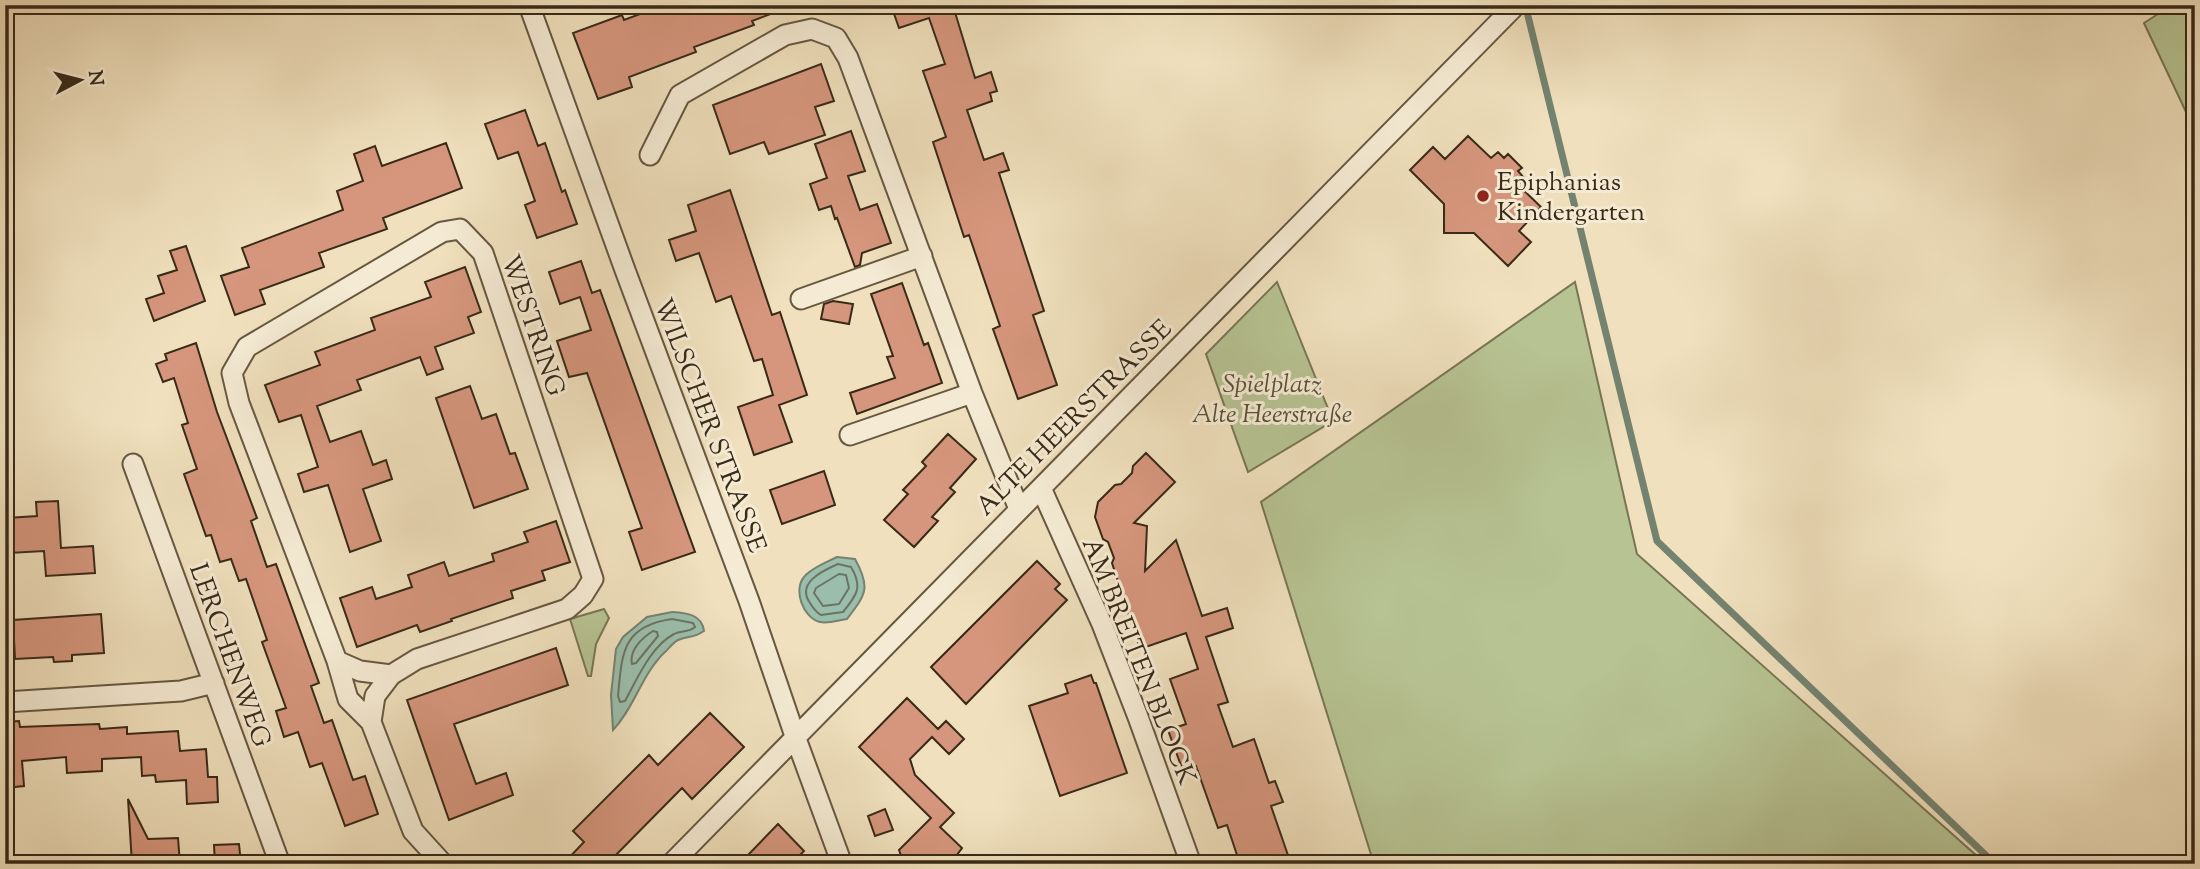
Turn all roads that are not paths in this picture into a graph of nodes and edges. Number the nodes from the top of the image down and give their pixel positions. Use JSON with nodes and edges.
{"nodes":[{"id":1,"x":529,"y":5,"type":"edge"},
{"id":2,"x":1513,"y":8,"type":"dead end"},
{"id":3,"x":650,"y":155,"type":"dead end"},
{"id":4,"x":922,"y":256,"type":"junction"},
{"id":5,"x":801,"y":299,"type":"dead end"},
{"id":6,"x":972,"y":393,"type":"junction"},
{"id":7,"x":850,"y":435,"type":"dead end"},
{"id":8,"x":133,"y":464,"type":"dead end"},
{"id":9,"x":1041,"y":488,"type":"junction"},
{"id":10,"x":1019,"y":509,"type":"junction"},
{"id":11,"x":337,"y":661,"type":"junction"},
{"id":12,"x":391,"y":675,"type":"junction"},
{"id":13,"x":214,"y":683,"type":"junction"},
{"id":14,"x":5,"y":702,"type":"edge"},
{"id":15,"x":370,"y":722,"type":"junction"},
{"id":16,"x":795,"y":736,"type":"junction"},
{"id":17,"x":1188,"y":861,"type":"edge"},
{"id":18,"x":280,"y":864,"type":"edge"},
{"id":19,"x":443,"y":864,"type":"edge"},
{"id":20,"x":671,"y":864,"type":"edge"},
{"id":21,"x":842,"y":864,"type":"edge"}],
"edges":[{"from":1,"to":16,"type":"street","name":"WILSCHER STRASSE"},
{"from":2,"to":9,"type":"street","name":"ALTE HEERSTRASSE"},
{"from":3,"to":4,"type":"street"},
{"from":4,"to":5,"type":"street"},
{"from":4,"to":6,"type":"street"},
{"from":6,"to":7,"type":"street"},
{"from":6,"to":10,"type":"street"},
{"from":8,"to":13,"type":"street","name":"LERCHENWEG"},
{"from":9,"to":10,"type":"street","name":"ALTE HEERSTRASSE"},
{"from":9,"to":17,"type":"street","name":"AM BREITEN BLOCK"},
{"from":10,"to":16,"type":"street","name":"ALTE HEERSTRASSE"},
{"from":11,"to":12,"type":"street"},
{"from":11,"to":12,"type":"street","name":"WESTRING"},
{"from":11,"to":15,"type":"street","name":"WESTRING"},
{"from":12,"to":15,"type":"street","name":"WESTRING"},
{"from":13,"to":14,"type":"street"},
{"from":13,"to":18,"type":"street","name":"LERCHENWEG"},
{"from":15,"to":19,"type":"street","name":"WESTRING"},
{"from":16,"to":20,"type":"street","name":"ALTE HEERSTRASSE"},
{"from":16,"to":21,"type":"street","name":"WILSCHER STRASSE"}]}
